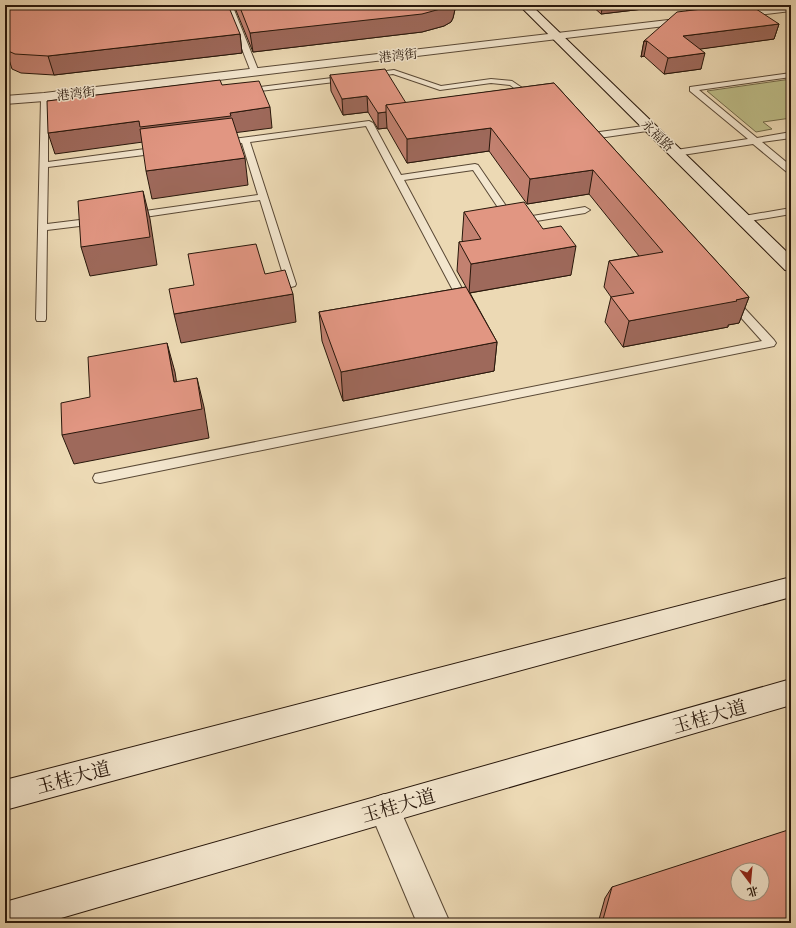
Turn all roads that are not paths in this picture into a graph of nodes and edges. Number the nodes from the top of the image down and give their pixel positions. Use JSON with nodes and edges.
{"nodes":[{"id":1,"x":231,"y":5,"type":"edge"},
{"id":2,"x":525,"y":5,"type":"edge"},
{"id":3,"x":729,"y":5,"type":"edge"},
{"id":4,"x":205,"y":8,"type":"edge"},
{"id":5,"x":791,"y":8,"type":"edge"},
{"id":6,"x":742,"y":14,"type":"junction"},
{"id":7,"x":719,"y":17,"type":"edge"},
{"id":8,"x":703,"y":19,"type":"edge"},
{"id":9,"x":557,"y":36,"type":"junction"},
{"id":10,"x":255,"y":72,"type":"junction"},
{"id":11,"x":791,"y":75,"type":"edge"},
{"id":12,"x":236,"y":92,"type":"edge"},
{"id":13,"x":542,"y":98,"type":"edge"},
{"id":14,"x":5,"y":100,"type":"edge"},
{"id":15,"x":44,"y":103,"type":"junction"},
{"id":16,"x":77,"y":112,"type":"edge"},
{"id":17,"x":651,"y":128,"type":"junction"},
{"id":18,"x":791,"y":135,"type":"edge"},
{"id":19,"x":245,"y":140,"type":"junction"},
{"id":20,"x":755,"y":140,"type":"junction"},
{"id":21,"x":214,"y":144,"type":"edge"},
{"id":22,"x":596,"y":149,"type":"edge"},
{"id":23,"x":167,"y":150,"type":"edge"},
{"id":24,"x":676,"y":153,"type":"junction"},
{"id":25,"x":43,"y":166,"type":"junction"},
{"id":26,"x":791,"y":171,"type":"edge"},
{"id":27,"x":398,"y":178,"type":"junction"},
{"id":28,"x":263,"y":197,"type":"junction"},
{"id":29,"x":585,"y":210,"type":"dead end"},
{"id":30,"x":791,"y":211,"type":"edge"},
{"id":31,"x":121,"y":217,"type":"edge"},
{"id":32,"x":105,"y":219,"type":"edge"},
{"id":33,"x":744,"y":219,"type":"junction"},
{"id":34,"x":42,"y":228,"type":"junction"},
{"id":35,"x":791,"y":266,"type":"edge"},
{"id":36,"x":291,"y":284,"type":"edge"},
{"id":37,"x":722,"y":290,"type":"edge"},
{"id":38,"x":461,"y":296,"type":"edge"},
{"id":39,"x":41,"y":318,"type":"dead end"},
{"id":40,"x":100,"y":478,"type":"dead end"},
{"id":41,"x":791,"y":587,"type":"edge"},
{"id":42,"x":791,"y":692,"type":"edge"},
{"id":43,"x":5,"y":795,"type":"edge"},
{"id":44,"x":384,"y":809,"type":"junction"},
{"id":45,"x":5,"y":918,"type":"edge"},
{"id":46,"x":434,"y":923,"type":"edge"}],
"edges":[{"from":1,"to":4,"type":"lane"},
{"from":1,"to":10,"type":"lane"},
{"from":2,"to":9,"type":"street","name":"永福路"},
{"from":3,"to":6,"type":"lane"},
{"from":5,"to":6,"type":"street"},
{"from":6,"to":7,"type":"street"},
{"from":8,"to":9,"type":"street","name":"港湾街"},
{"from":9,"to":10,"type":"street","name":"港湾街"},
{"from":9,"to":17,"type":"street","name":"永福路"},
{"from":10,"to":15,"type":"street","name":"港湾街"},
{"from":11,"to":20,"type":"lane"},
{"from":12,"to":13,"type":"lane"},
{"from":14,"to":15,"type":"street","name":"港湾街"},
{"from":15,"to":16,"type":"lane"},
{"from":15,"to":25,"type":"lane"},
{"from":17,"to":22,"type":"lane"},
{"from":17,"to":24,"type":"street","name":"永福路"},
{"from":18,"to":20,"type":"lane"},
{"from":19,"to":21,"type":"lane"},
{"from":19,"to":27,"type":"lane"},
{"from":19,"to":28,"type":"lane"},
{"from":20,"to":24,"type":"lane"},
{"from":20,"to":26,"type":"lane"},
{"from":23,"to":25,"type":"lane"},
{"from":24,"to":33,"type":"street","name":"永福路"},
{"from":25,"to":34,"type":"lane"},
{"from":27,"to":29,"type":"lane"},
{"from":27,"to":38,"type":"lane"},
{"from":28,"to":31,"type":"lane"},
{"from":28,"to":36,"type":"lane"},
{"from":30,"to":33,"type":"lane"},
{"from":32,"to":34,"type":"lane"},
{"from":33,"to":35,"type":"street","name":"永福路"},
{"from":34,"to":39,"type":"lane"},
{"from":37,"to":40,"type":"lane"},
{"from":41,"to":43,"type":"street","name":"玉桂大道"},
{"from":42,"to":44,"type":"street","name":"玉桂大道"},
{"from":44,"to":45,"type":"street","name":"玉桂大道"},
{"from":44,"to":46,"type":"street"}]}
